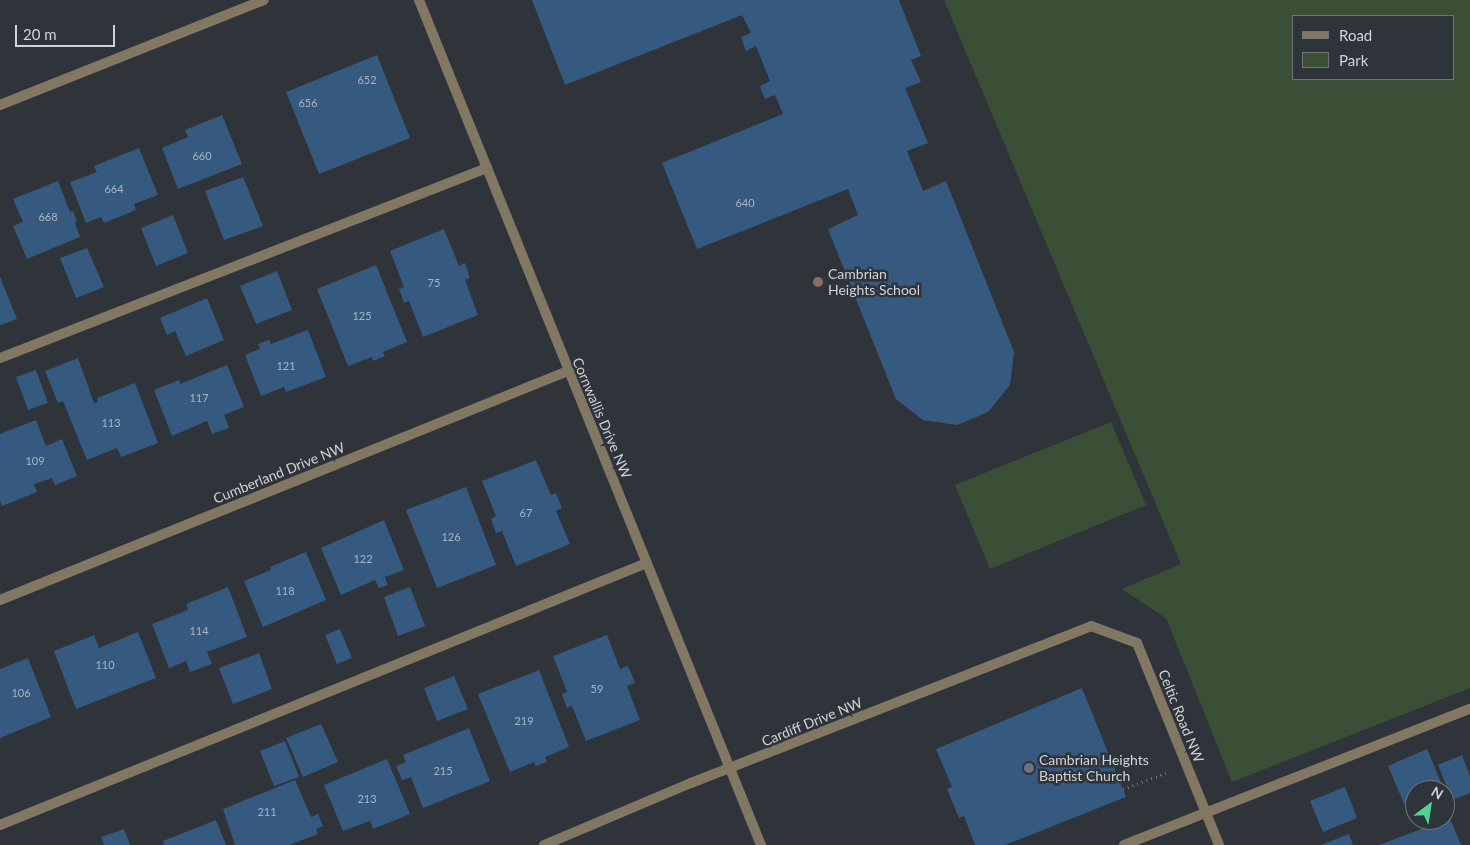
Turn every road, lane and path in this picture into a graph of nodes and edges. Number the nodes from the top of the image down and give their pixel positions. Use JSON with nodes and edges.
{"nodes":[{"id":1,"x":264,"y":0,"type":"edge"},
{"id":2,"x":419,"y":0,"type":"edge"},
{"id":3,"x":0,"y":105,"type":"edge"},
{"id":4,"x":487,"y":168,"type":"junction"},
{"id":5,"x":0,"y":358,"type":"edge"},
{"id":6,"x":568,"y":371,"type":"junction"},
{"id":7,"x":647,"y":563,"type":"junction"},
{"id":8,"x":0,"y":600,"type":"edge"},
{"id":9,"x":1091,"y":626,"type":"joint"},
{"id":10,"x":1470,"y":709,"type":"edge"},
{"id":11,"x":729,"y":768,"type":"junction"},
{"id":12,"x":1166,"y":773,"type":"dead end"},
{"id":13,"x":1123,"y":789,"type":"dead end"},
{"id":14,"x":1205,"y":812,"type":"junction"},
{"id":15,"x":0,"y":825,"type":"edge"},
{"id":16,"x":544,"y":845,"type":"edge"},
{"id":17,"x":761,"y":845,"type":"edge"},
{"id":18,"x":1124,"y":845,"type":"edge"},
{"id":19,"x":1219,"y":845,"type":"edge"}],
"edges":[{"from":1,"to":3,"type":"street"},
{"from":2,"to":4,"type":"street","name":"Cornwallis Drive NW"},
{"from":4,"to":5,"type":"street"},
{"from":4,"to":6,"type":"street","name":"Cornwallis Drive NW"},
{"from":6,"to":7,"type":"street","name":"Cornwallis Drive NW"},
{"from":6,"to":8,"type":"street","name":"Cumberland Drive NW"},
{"from":7,"to":11,"type":"street","name":"Cornwallis Drive NW"},
{"from":7,"to":15,"type":"street"},
{"from":9,"to":11,"type":"street","name":"Cardiff Drive NW"},
{"from":9,"to":14,"type":"street","name":"Celtic Road NW"},
{"from":10,"to":14,"type":"street"},
{"from":11,"to":16,"type":"street","name":"Cardiff Drive NW"},
{"from":11,"to":17,"type":"street","name":"Cornwallis Drive NW"},
{"from":12,"to":13,"type":"path"},
{"from":14,"to":18,"type":"street"},
{"from":14,"to":19,"type":"street","name":"Celtic Road NW"}]}
